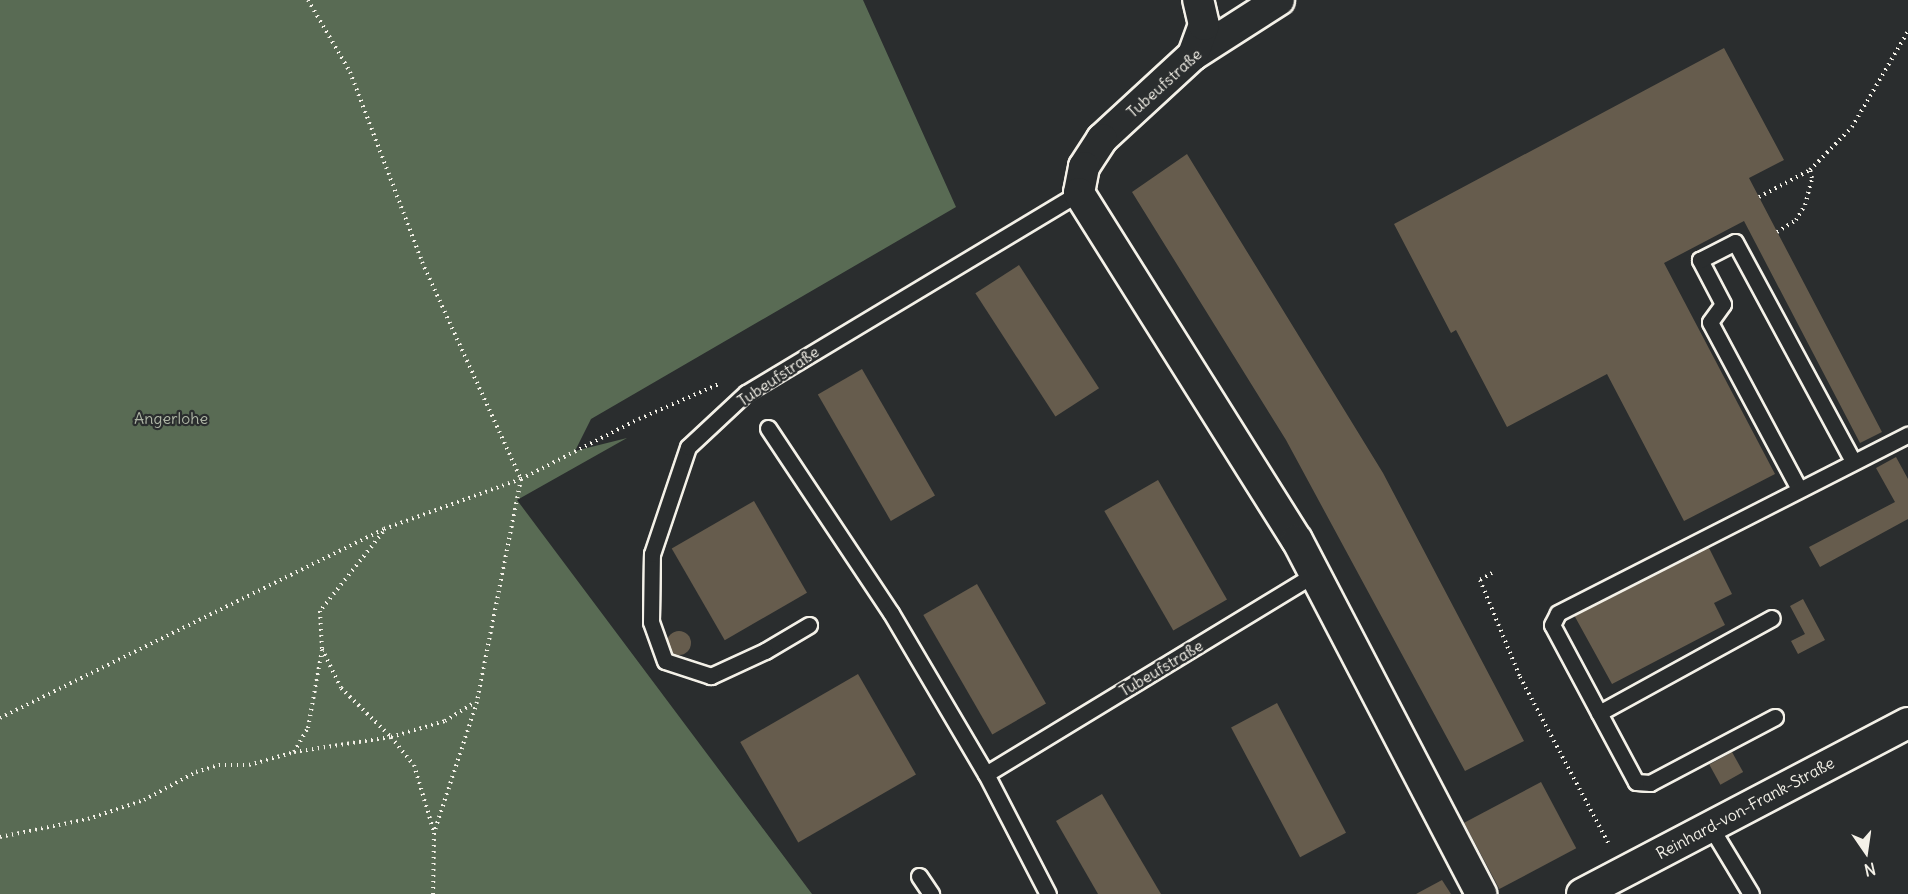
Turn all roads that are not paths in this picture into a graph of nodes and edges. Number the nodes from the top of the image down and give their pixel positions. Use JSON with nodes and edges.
{"nodes":[{"id":1,"x":1198,"y":0,"type":"edge"},
{"id":2,"x":1279,"y":0,"type":"edge"},
{"id":3,"x":1193,"y":54,"type":"junction"},
{"id":4,"x":1079,"y":192,"type":"junction"},
{"id":5,"x":768,"y":428,"type":"dead end"},
{"id":6,"x":1908,"y":435,"type":"edge"},
{"id":7,"x":1853,"y":461,"type":"junction"},
{"id":8,"x":1798,"y":489,"type":"junction"},
{"id":9,"x":1316,"y":573,"type":"junction"},
{"id":10,"x":1772,"y":618,"type":"dead end"},
{"id":11,"x":809,"y":625,"type":"dead end"},
{"id":12,"x":1599,"y":713,"type":"junction"},
{"id":13,"x":1776,"y":717,"type":"dead end"},
{"id":14,"x":1908,"y":723,"type":"edge"},
{"id":15,"x":986,"y":774,"type":"junction"},
{"id":16,"x":1710,"y":826,"type":"junction"},
{"id":17,"x":920,"y":876,"type":"dead end"},
{"id":18,"x":931,"y":894,"type":"edge"},
{"id":19,"x":1048,"y":894,"type":"edge"},
{"id":20,"x":1481,"y":894,"type":"edge"},
{"id":21,"x":1582,"y":894,"type":"edge"},
{"id":22,"x":1751,"y":894,"type":"edge"}],
"edges":[{"from":1,"to":3,"type":"street"},
{"from":2,"to":3,"type":"street","name":"Tubeufstraße"},
{"from":3,"to":4,"type":"street","name":"Tubeufstraße"},
{"from":4,"to":9,"type":"street"},
{"from":4,"to":11,"type":"lane","name":"Tubeufstraße"},
{"from":5,"to":15,"type":"lane"},
{"from":6,"to":7,"type":"lane"},
{"from":7,"to":8,"type":"lane"},
{"from":7,"to":8,"type":"lane"},
{"from":8,"to":12,"type":"lane"},
{"from":9,"to":15,"type":"lane","name":"Tubeufstraße"},
{"from":9,"to":20,"type":"street"},
{"from":10,"to":12,"type":"lane"},
{"from":12,"to":13,"type":"lane"},
{"from":14,"to":16,"type":"street","name":"Reinhard-von-Frank-Straße"},
{"from":15,"to":19,"type":"lane"},
{"from":16,"to":21,"type":"street","name":"Reinhard-von-Frank-Straße"},
{"from":16,"to":22,"type":"lane"},
{"from":17,"to":18,"type":"lane"}]}
